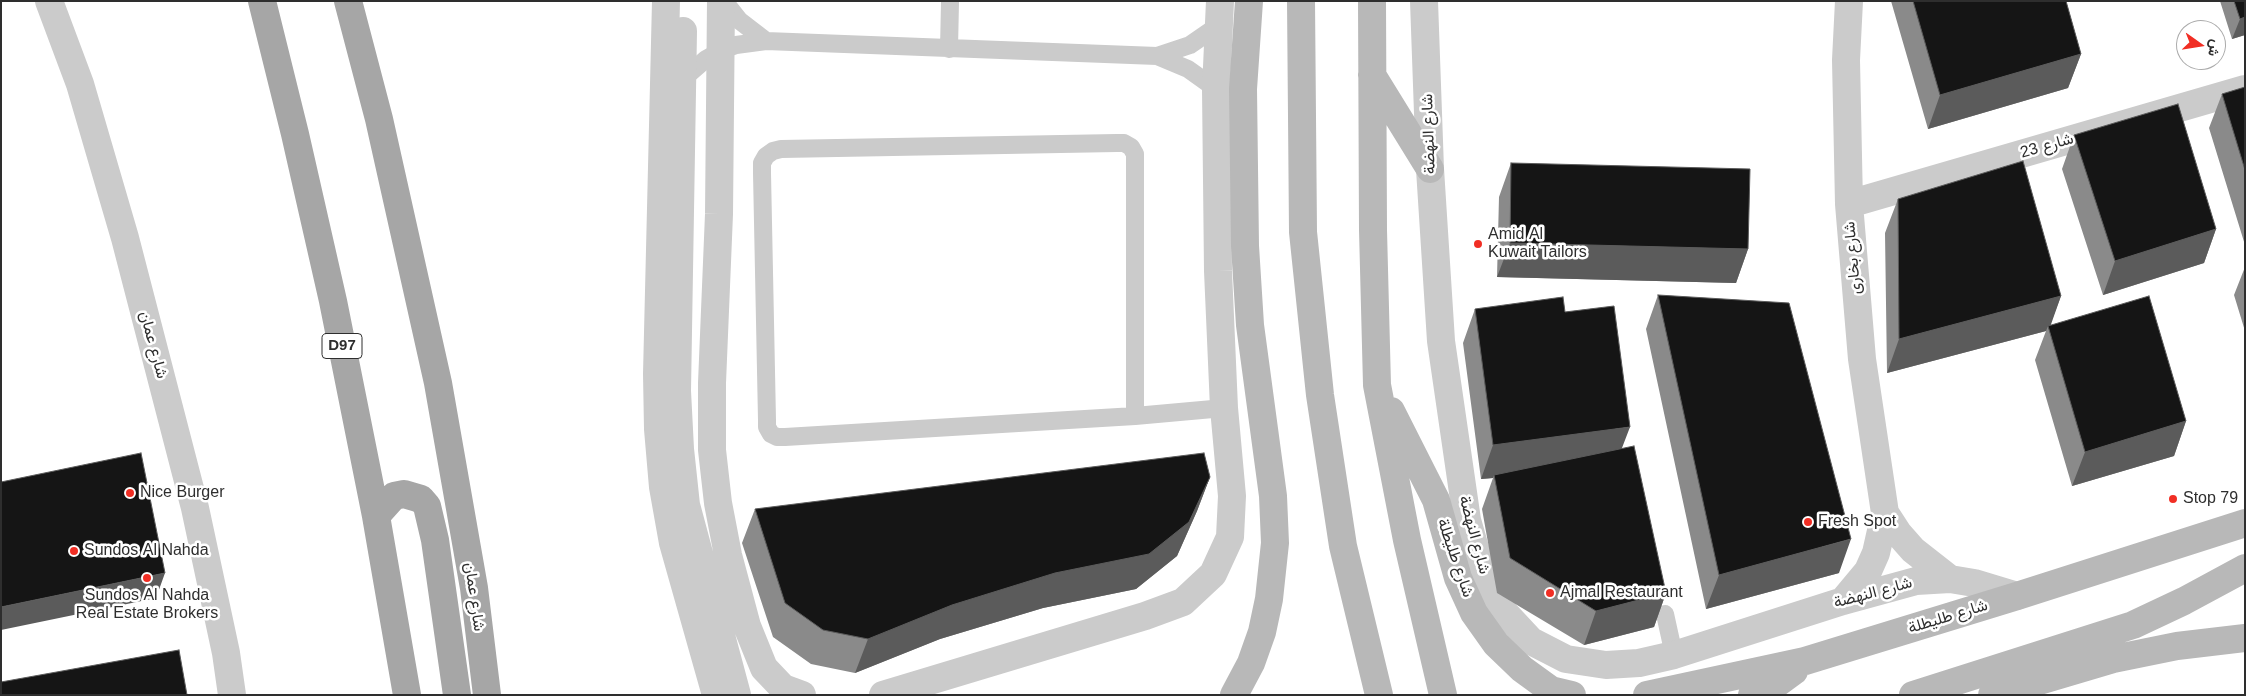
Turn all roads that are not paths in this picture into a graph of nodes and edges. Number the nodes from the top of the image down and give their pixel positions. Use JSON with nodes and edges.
{"nodes":[{"id":1,"x":49,"y":1,"type":"edge"},
{"id":2,"x":262,"y":1,"type":"edge"},
{"id":3,"x":348,"y":1,"type":"edge"},
{"id":4,"x":666,"y":1,"type":"edge"},
{"id":5,"x":684,"y":1,"type":"edge"},
{"id":6,"x":723,"y":1,"type":"edge"},
{"id":7,"x":1249,"y":1,"type":"edge"},
{"id":8,"x":1301,"y":1,"type":"edge"},
{"id":9,"x":1372,"y":1,"type":"edge"},
{"id":10,"x":1424,"y":1,"type":"edge"},
{"id":11,"x":1849,"y":1,"type":"edge"},
{"id":12,"x":950,"y":2,"type":"edge"},
{"id":13,"x":1220,"y":13,"type":"edge"},
{"id":14,"x":766,"y":41,"type":"junction"},
{"id":15,"x":949,"y":49,"type":"junction"},
{"id":16,"x":722,"y":50,"type":"junction"},
{"id":17,"x":1156,"y":56,"type":"junction"},
{"id":18,"x":1372,"y":74,"type":"junction"},
{"id":19,"x":683,"y":79,"type":"junction"},
{"id":20,"x":2245,"y":88,"type":"edge"},
{"id":21,"x":1216,"y":89,"type":"junction"},
{"id":22,"x":1430,"y":169,"type":"junction"},
{"id":23,"x":1848,"y":204,"type":"junction"},
{"id":24,"x":1378,"y":385,"type":"junction"},
{"id":25,"x":1224,"y":408,"type":"junction"},
{"id":26,"x":1134,"y":416,"type":"junction"},
{"id":27,"x":1885,"y":513,"type":"junction"},
{"id":28,"x":376,"y":516,"type":"junction"},
{"id":29,"x":2245,"y":523,"type":"edge"},
{"id":30,"x":2245,"y":568,"type":"edge"},
{"id":31,"x":1950,"y":579,"type":"junction"},
{"id":32,"x":2017,"y":596,"type":"junction"},
{"id":33,"x":1843,"y":601,"type":"junction"},
{"id":34,"x":1665,"y":614,"type":"edge"},
{"id":35,"x":2245,"y":638,"type":"edge"},
{"id":36,"x":1674,"y":654,"type":"junction"},
{"id":37,"x":1805,"y":661,"type":"junction"},
{"id":38,"x":232,"y":695,"type":"edge"},
{"id":39,"x":406,"y":695,"type":"edge"},
{"id":40,"x":457,"y":695,"type":"edge"},
{"id":41,"x":487,"y":695,"type":"edge"},
{"id":42,"x":716,"y":695,"type":"edge"},
{"id":43,"x":737,"y":695,"type":"edge"},
{"id":44,"x":802,"y":695,"type":"edge"},
{"id":45,"x":883,"y":695,"type":"edge"},
{"id":46,"x":1234,"y":695,"type":"edge"},
{"id":47,"x":1379,"y":695,"type":"edge"},
{"id":48,"x":1443,"y":695,"type":"edge"},
{"id":49,"x":1572,"y":695,"type":"edge"},
{"id":50,"x":1647,"y":695,"type":"edge"},
{"id":51,"x":1752,"y":695,"type":"edge"},
{"id":52,"x":1913,"y":695,"type":"edge"},
{"id":53,"x":1992,"y":695,"type":"edge"}],
"edges":[{"from":1,"to":38,"type":"street","name":"شارع عمان"},
{"from":2,"to":28,"type":"main road","number":"D97"},
{"from":3,"to":41,"type":"main road","name":"شارع عمان"},
{"from":4,"to":42,"type":"street"},
{"from":5,"to":19,"type":"street"},
{"from":6,"to":14,"type":"lane"},
{"from":6,"to":16,"type":"street"},
{"from":7,"to":46,"type":"main road"},
{"from":8,"to":47,"type":"main road"},
{"from":9,"to":18,"type":"main road"},
{"from":10,"to":22,"type":"street","name":"شارع النهضة"},
{"from":11,"to":23,"type":"street","name":"شارع بخارى"},
{"from":12,"to":15,"type":"lane"},
{"from":13,"to":17,"type":"lane"},
{"from":13,"to":21,"type":"street"},
{"from":14,"to":15,"type":"lane"},
{"from":14,"to":16,"type":"lane"},
{"from":15,"to":17,"type":"lane"},
{"from":16,"to":19,"type":"lane"},
{"from":16,"to":44,"type":"street"},
{"from":17,"to":21,"type":"lane"},
{"from":18,"to":22,"type":"main road"},
{"from":18,"to":24,"type":"main road"},
{"from":19,"to":43,"type":"street"},
{"from":20,"to":23,"type":"street","name":"شارع 23"},
{"from":21,"to":25,"type":"street"},
{"from":22,"to":36,"type":"street","name":"شارع النهضة"},
{"from":23,"to":27,"type":"street","name":"شارع بخارى"},
{"from":24,"to":48,"type":"main road"},
{"from":24,"to":49,"type":"main road","name":"شارع طليطلة"},
{"from":25,"to":26,"type":"lane"},
{"from":25,"to":45,"type":"street"},
{"from":26,"to":26,"type":"lane"},
{"from":27,"to":31,"type":"street","name":"شارع بخارى"},
{"from":27,"to":33,"type":"street","name":"شارع بخارى"},
{"from":28,"to":39,"type":"main road","number":"D97"},
{"from":28,"to":40,"type":"main road"},
{"from":29,"to":32,"type":"main road","name":"شارع طليطلة"},
{"from":30,"to":52,"type":"main road"},
{"from":31,"to":32,"type":"street","name":"شارع النهضة"},
{"from":31,"to":33,"type":"street","name":"شارع النهضة"},
{"from":32,"to":37,"type":"main road","name":"شارع طليطلة"},
{"from":33,"to":36,"type":"street","name":"شارع النهضة"},
{"from":34,"to":36,"type":"lane"},
{"from":35,"to":53,"type":"main road"},
{"from":37,"to":50,"type":"main road","name":"شارع طليطلة"},
{"from":37,"to":51,"type":"main road"}]}
